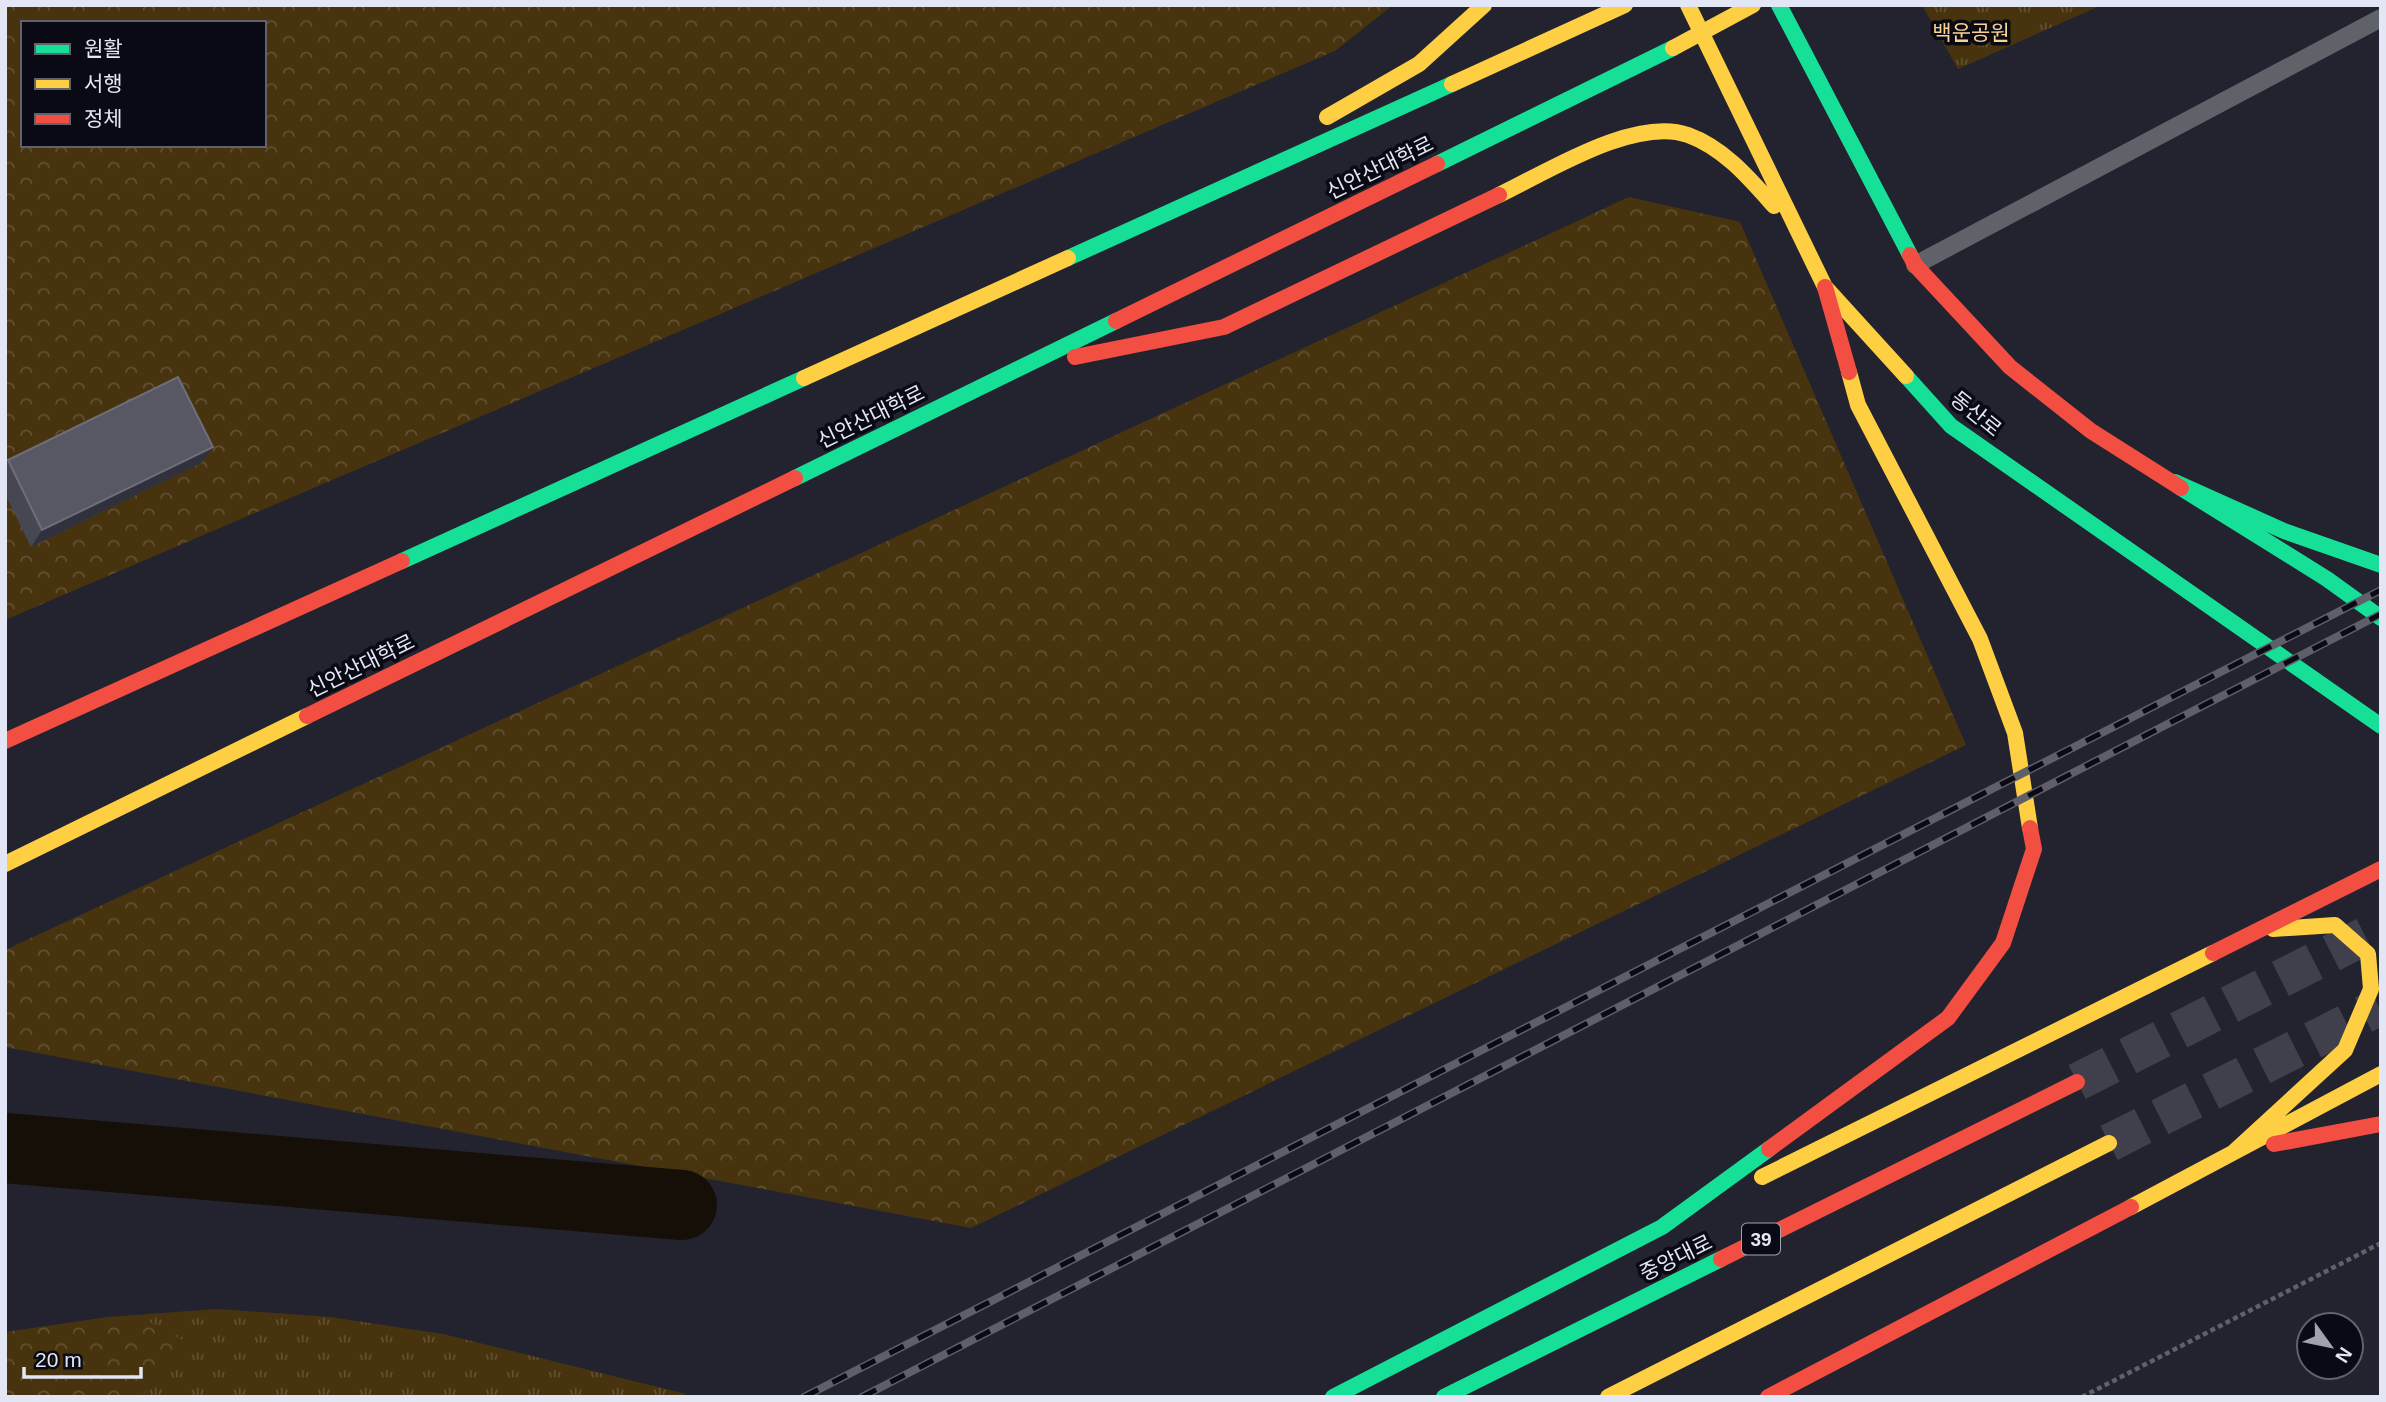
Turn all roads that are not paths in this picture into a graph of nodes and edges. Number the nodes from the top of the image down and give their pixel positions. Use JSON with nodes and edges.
{"nodes":[{"id":1,"x":1484,"y":5,"type":"edge"},
{"id":2,"x":1625,"y":5,"type":"edge"},
{"id":3,"x":1688,"y":5,"type":"edge"},
{"id":4,"x":1753,"y":5,"type":"edge"},
{"id":5,"x":1779,"y":5,"type":"edge"},
{"id":6,"x":2381,"y":18,"type":"edge"},
{"id":7,"x":1702,"y":34,"type":"junction"},
{"id":8,"x":1263,"y":170,"type":"junction"},
{"id":9,"x":1798,"y":233,"type":"junction"},
{"id":10,"x":1915,"y":265,"type":"junction"},
{"id":11,"x":1825,"y":286,"type":"junction"},
{"id":12,"x":1021,"y":367,"type":"junction"},
{"id":13,"x":2175,"y":482,"type":"junction"},
{"id":14,"x":2381,"y":565,"type":"edge"},
{"id":15,"x":2381,"y":618,"type":"edge"},
{"id":16,"x":2381,"y":726,"type":"edge"},
{"id":17,"x":5,"y":741,"type":"edge"},
{"id":18,"x":5,"y":864,"type":"edge"},
{"id":19,"x":2381,"y":869,"type":"edge"},
{"id":20,"x":2255,"y":930,"type":"junction"},
{"id":21,"x":2381,"y":1074,"type":"edge"},
{"id":22,"x":2077,"y":1082,"type":"tunnel mouth"},
{"id":23,"x":2381,"y":1124,"type":"edge"},
{"id":24,"x":2109,"y":1143,"type":"tunnel mouth"},
{"id":25,"x":2234,"y":1152,"type":"junction"},
{"id":26,"x":1662,"y":1227,"type":"junction"},
{"id":27,"x":1333,"y":1397,"type":"edge"},
{"id":28,"x":1444,"y":1397,"type":"edge"},
{"id":29,"x":1608,"y":1397,"type":"edge"},
{"id":30,"x":1768,"y":1397,"type":"edge"}],
"edges":[{"from":1,"to":8,"type":"main road"},
{"from":2,"to":8,"type":"main road"},
{"from":3,"to":7,"type":"main road","name":"동산로"},
{"from":4,"to":7,"type":"main road","name":"신안산대학로"},
{"from":5,"to":10,"type":"main road"},
{"from":6,"to":10,"type":"lane"},
{"from":7,"to":9,"type":"main road","name":"동산로"},
{"from":7,"to":12,"type":"main road","name":"신안산대학로"},
{"from":8,"to":17,"type":"main road"},
{"from":9,"to":11,"type":"main road","name":"동산로"},
{"from":9,"to":12,"type":"main road"},
{"from":10,"to":13,"type":"main road"},
{"from":11,"to":16,"type":"main road","name":"동산로"},
{"from":11,"to":26,"type":"main road"},
{"from":12,"to":18,"type":"main road","name":"신안산대학로"},
{"from":13,"to":14,"type":"main road"},
{"from":13,"to":15,"type":"main road"},
{"from":19,"to":20,"type":"main road"},
{"from":20,"to":25,"type":"main road"},
{"from":20,"to":26,"type":"main road"},
{"from":21,"to":25,"type":"main road"},
{"from":22,"to":28,"type":"main road","name":"중앙대로","number":"39"},
{"from":23,"to":25,"type":"main road"},
{"from":24,"to":29,"type":"main road"},
{"from":25,"to":30,"type":"main road"},
{"from":26,"to":27,"type":"main road"}]}
